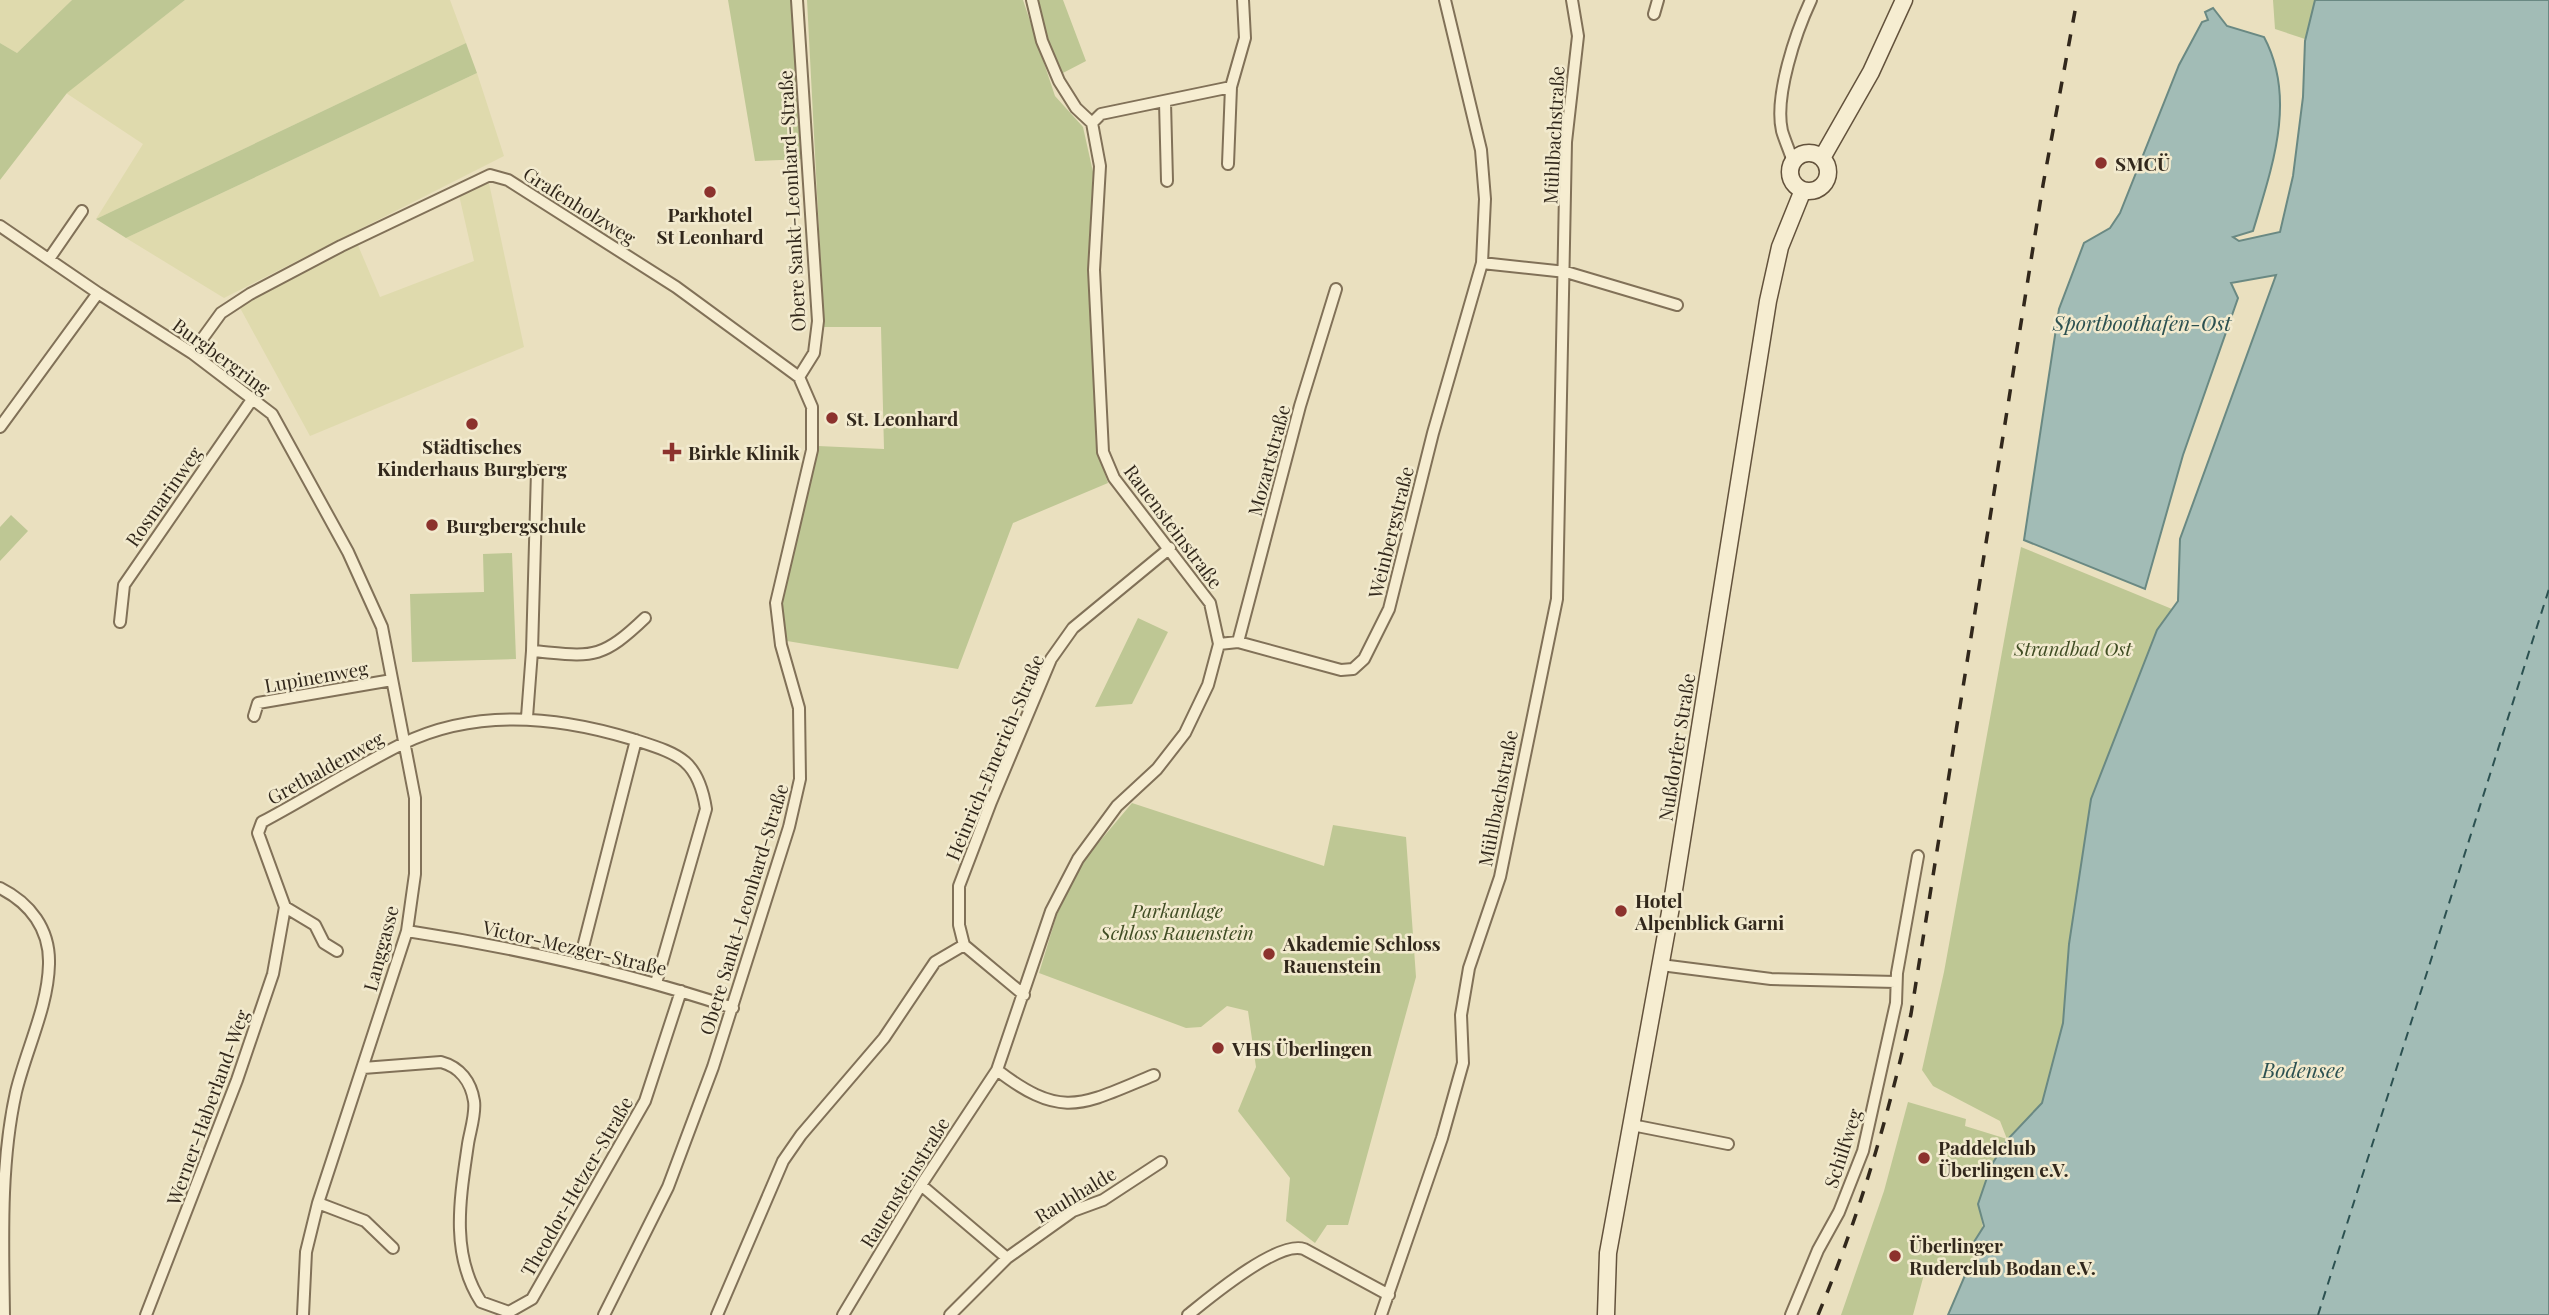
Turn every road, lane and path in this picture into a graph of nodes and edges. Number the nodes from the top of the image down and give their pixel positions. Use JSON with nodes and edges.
{"nodes":[{"id":1,"x":797,"y":0,"type":"edge"},
{"id":2,"x":1032,"y":0,"type":"edge"},
{"id":3,"x":1243,"y":0,"type":"edge"},
{"id":4,"x":1445,"y":0,"type":"edge"},
{"id":5,"x":1572,"y":0,"type":"edge"},
{"id":6,"x":1658,"y":0,"type":"edge"},
{"id":7,"x":1811,"y":0,"type":"edge"},
{"id":8,"x":1904,"y":0,"type":"edge"},
{"id":9,"x":1654,"y":14,"type":"dead end"},
{"id":10,"x":1231,"y":87,"type":"junction"},
{"id":11,"x":1165,"y":102,"type":"junction"},
{"id":12,"x":1091,"y":123,"type":"junction"},
{"id":13,"x":1822,"y":158,"type":"junction"},
{"id":14,"x":1793,"y":162,"type":"junction"},
{"id":15,"x":1227,"y":164,"type":"dead end"},
{"id":16,"x":1167,"y":181,"type":"dead end"},
{"id":17,"x":1803,"y":190,"type":"junction"},
{"id":18,"x":82,"y":211,"type":"dead end"},
{"id":19,"x":0,"y":226,"type":"edge"},
{"id":20,"x":49,"y":259,"type":"junction"},
{"id":21,"x":1482,"y":263,"type":"junction"},
{"id":22,"x":1566,"y":272,"type":"junction"},
{"id":23,"x":1336,"y":289,"type":"dead end"},
{"id":24,"x":98,"y":293,"type":"junction"},
{"id":25,"x":1677,"y":305,"type":"dead end"},
{"id":26,"x":192,"y":353,"type":"junction"},
{"id":27,"x":799,"y":377,"type":"junction"},
{"id":28,"x":253,"y":398,"type":"junction"},
{"id":29,"x":0,"y":428,"type":"edge"},
{"id":30,"x":537,"y":471,"type":"dead end"},
{"id":31,"x":1170,"y":548,"type":"junction"},
{"id":32,"x":376,"y":613,"type":"joint"},
{"id":33,"x":645,"y":618,"type":"dead end"},
{"id":34,"x":120,"y":622,"type":"dead end"},
{"id":35,"x":1238,"y":642,"type":"junction"},
{"id":36,"x":1219,"y":644,"type":"junction"},
{"id":37,"x":532,"y":651,"type":"junction"},
{"id":38,"x":392,"y":680,"type":"junction"},
{"id":39,"x":254,"y":716,"type":"dead end"},
{"id":40,"x":527,"y":718,"type":"junction"},
{"id":41,"x":636,"y":740,"type":"junction"},
{"id":42,"x":405,"y":743,"type":"junction"},
{"id":43,"x":1918,"y":856,"type":"dead end"},
{"id":44,"x":0,"y":888,"type":"edge"},
{"id":45,"x":285,"y":907,"type":"junction"},
{"id":46,"x":407,"y":931,"type":"junction"},
{"id":47,"x":964,"y":945,"type":"junction"},
{"id":48,"x":337,"y":951,"type":"dead end"},
{"id":49,"x":579,"y":963,"type":"junction"},
{"id":50,"x":1661,"y":965,"type":"junction"},
{"id":51,"x":1896,"y":982,"type":"junction"},
{"id":52,"x":656,"y":984,"type":"junction"},
{"id":53,"x":681,"y":991,"type":"junction"},
{"id":54,"x":1024,"y":995,"type":"junction"},
{"id":55,"x":733,"y":1008,"type":"junction"},
{"id":56,"x":363,"y":1068,"type":"junction"},
{"id":57,"x":997,"y":1070,"type":"junction"},
{"id":58,"x":1154,"y":1075,"type":"dead end"},
{"id":59,"x":1632,"y":1125,"type":"junction"},
{"id":60,"x":1728,"y":1144,"type":"dead end"},
{"id":61,"x":1161,"y":1162,"type":"dead end"},
{"id":62,"x":920,"y":1185,"type":"junction"},
{"id":63,"x":318,"y":1203,"type":"junction"},
{"id":64,"x":393,"y":1248,"type":"dead end"},
{"id":65,"x":1007,"y":1258,"type":"junction"},
{"id":66,"x":1390,"y":1295,"type":"junction"},
{"id":67,"x":4,"y":1315,"type":"edge"},
{"id":68,"x":146,"y":1315,"type":"edge"},
{"id":69,"x":303,"y":1315,"type":"edge"},
{"id":70,"x":604,"y":1315,"type":"edge"},
{"id":71,"x":717,"y":1315,"type":"edge"},
{"id":72,"x":843,"y":1315,"type":"edge"},
{"id":73,"x":950,"y":1315,"type":"edge"},
{"id":74,"x":1188,"y":1315,"type":"edge"},
{"id":75,"x":1381,"y":1315,"type":"edge"},
{"id":76,"x":1606,"y":1315,"type":"edge"},
{"id":77,"x":1791,"y":1315,"type":"edge"}],
"edges":[{"from":1,"to":27,"type":"street","name":"Obere Sankt-Leonhard-Straße"},
{"from":2,"to":12,"type":"street","name":"Rauensteinstraße"},
{"from":3,"to":10,"type":"street"},
{"from":4,"to":21,"type":"street","name":"Weinbergstraße"},
{"from":5,"to":22,"type":"street","name":"Mühlbachstraße"},
{"from":6,"to":9,"type":"street"},
{"from":7,"to":14,"type":"street"},
{"from":8,"to":13,"type":"street"},
{"from":10,"to":11,"type":"street"},
{"from":10,"to":15,"type":"street"},
{"from":11,"to":12,"type":"street"},
{"from":11,"to":16,"type":"street"},
{"from":12,"to":31,"type":"street","name":"Rauensteinstraße"},
{"from":13,"to":14,"type":"street"},
{"from":13,"to":17,"type":"street"},
{"from":14,"to":17,"type":"street"},
{"from":17,"to":50,"type":"street","name":"Nußdorfer Straße"},
{"from":18,"to":20,"type":"street"},
{"from":19,"to":20,"type":"street","name":"Burgbergring"},
{"from":20,"to":24,"type":"street","name":"Burgbergring"},
{"from":21,"to":22,"type":"street"},
{"from":21,"to":35,"type":"street","name":"Weinbergstraße"},
{"from":22,"to":25,"type":"street"},
{"from":22,"to":66,"type":"street","name":"Mühlbachstraße"},
{"from":23,"to":35,"type":"street","name":"Mozartstraße"},
{"from":24,"to":26,"type":"street","name":"Burgbergring"},
{"from":24,"to":29,"type":"street"},
{"from":26,"to":27,"type":"street","name":"Grafenholzweg"},
{"from":26,"to":28,"type":"street","name":"Burgbergring"},
{"from":27,"to":55,"type":"street","name":"Obere Sankt-Leonhard-Straße"},
{"from":28,"to":32,"type":"street","name":"Burgbergring"},
{"from":28,"to":34,"type":"street","name":"Rosmarinweg"},
{"from":30,"to":37,"type":"street"},
{"from":31,"to":36,"type":"street","name":"Rauensteinstraße"},
{"from":31,"to":47,"type":"street","name":"Heinrich-Emerich-Straße"},
{"from":32,"to":38,"type":"street","name":"Langgasse"},
{"from":33,"to":37,"type":"street"},
{"from":35,"to":36,"type":"street","name":"Weinbergstraße"},
{"from":36,"to":54,"type":"street","name":"Rauensteinstraße"},
{"from":37,"to":40,"type":"street"},
{"from":38,"to":39,"type":"street","name":"Lupinenweg"},
{"from":38,"to":42,"type":"street","name":"Langgasse"},
{"from":40,"to":41,"type":"street","name":"Grethaldenweg"},
{"from":40,"to":42,"type":"street","name":"Grethaldenweg"},
{"from":41,"to":49,"type":"street"},
{"from":41,"to":52,"type":"street","name":"Grethaldenweg"},
{"from":42,"to":45,"type":"street","name":"Grethaldenweg"},
{"from":42,"to":46,"type":"street","name":"Langgasse"},
{"from":43,"to":51,"type":"street","name":"Schilfweg"},
{"from":44,"to":67,"type":"street"},
{"from":45,"to":48,"type":"street"},
{"from":45,"to":68,"type":"street","name":"Werner-Haberland-Weg"},
{"from":46,"to":49,"type":"street","name":"Victor-Mezger-Straße"},
{"from":46,"to":56,"type":"street","name":"Langgasse"},
{"from":47,"to":54,"type":"street"},
{"from":47,"to":71,"type":"street"},
{"from":49,"to":52,"type":"street","name":"Victor-Mezger-Straße"},
{"from":50,"to":51,"type":"street"},
{"from":50,"to":59,"type":"street","name":"Nußdorfer Straße"},
{"from":51,"to":77,"type":"street","name":"Schilfweg"},
{"from":52,"to":53,"type":"street","name":"Victor-Mezger-Straße"},
{"from":53,"to":55,"type":"street","name":"Victor-Mezger-Straße"},
{"from":53,"to":56,"type":"street","name":"Theodor-Hetzer-Straße"},
{"from":54,"to":57,"type":"street","name":"Rauensteinstraße"},
{"from":55,"to":70,"type":"street","name":"Obere Sankt-Leonhard-Straße"},
{"from":56,"to":63,"type":"street","name":"Langgasse"},
{"from":57,"to":58,"type":"street"},
{"from":57,"to":62,"type":"street","name":"Rauensteinstraße"},
{"from":59,"to":60,"type":"street"},
{"from":59,"to":76,"type":"street","name":"Nußdorfer Straße"},
{"from":61,"to":65,"type":"street","name":"Rauhhalde"},
{"from":62,"to":65,"type":"street"},
{"from":62,"to":72,"type":"street","name":"Rauensteinstraße"},
{"from":63,"to":64,"type":"street"},
{"from":63,"to":69,"type":"street","name":"Langgasse"},
{"from":65,"to":73,"type":"street","name":"Rauhhalde"},
{"from":66,"to":74,"type":"street"},
{"from":66,"to":75,"type":"street","name":"Mühlbachstraße"}]}
